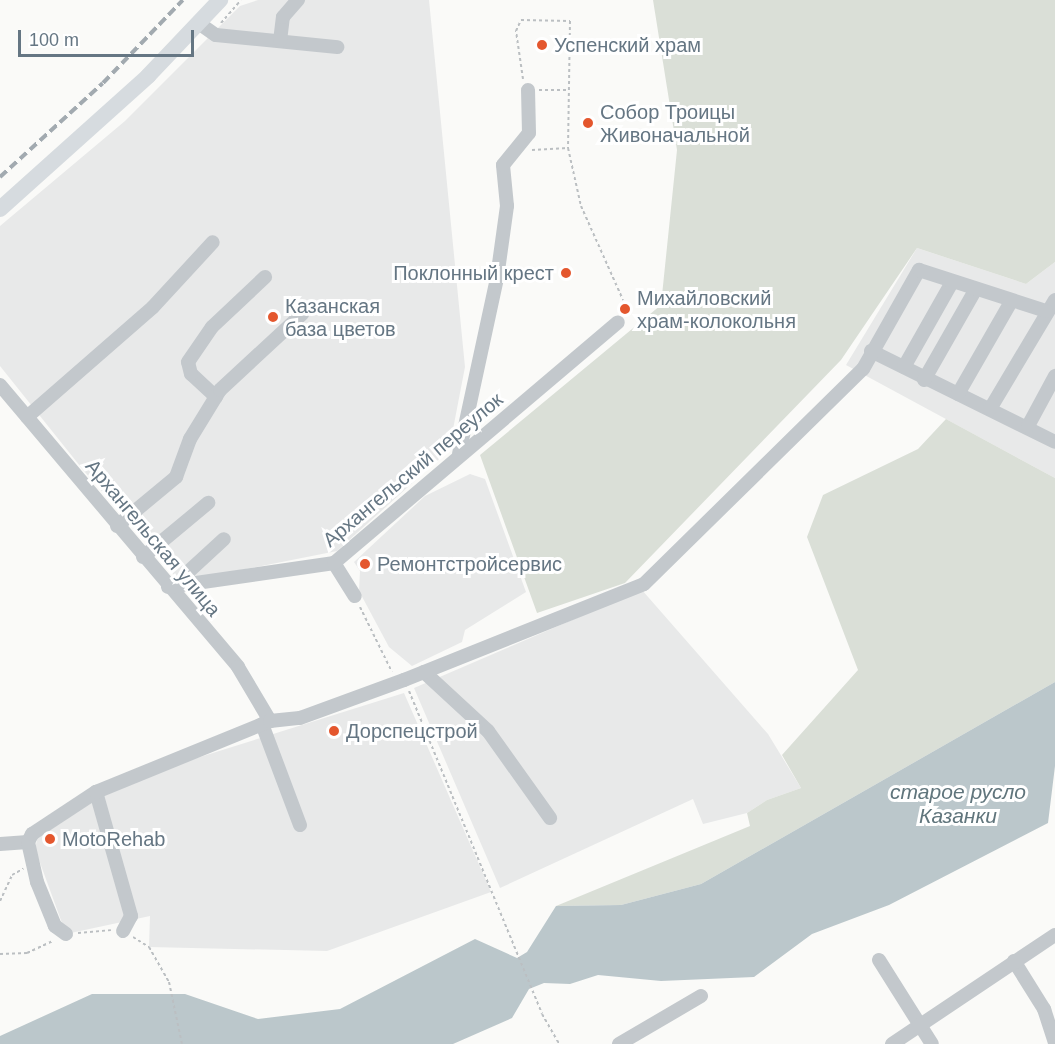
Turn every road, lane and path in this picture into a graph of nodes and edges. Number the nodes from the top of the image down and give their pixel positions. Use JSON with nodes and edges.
{"nodes":[{"id":1,"x":220,"y":0,"type":"edge"},
{"id":2,"x":298,"y":0,"type":"edge"},
{"id":3,"x":200,"y":24,"type":"junction"},
{"id":4,"x":280,"y":41,"type":"junction"},
{"id":5,"x":337,"y":47,"type":"dead end"},
{"id":6,"x":528,"y":90,"type":"junction"},
{"id":7,"x":569,"y":90,"type":"junction"},
{"id":8,"x":568,"y":148,"type":"junction"},
{"id":9,"x":518,"y":151,"type":"junction"},
{"id":10,"x":0,"y":209,"type":"edge"},
{"id":11,"x":213,"y":242,"type":"dead end"},
{"id":12,"x":265,"y":276,"type":"dead end"},
{"id":13,"x":952,"y":282,"type":"junction"},
{"id":14,"x":976,"y":289,"type":"junction"},
{"id":15,"x":623,"y":300,"type":"dead end"},
{"id":16,"x":1011,"y":302,"type":"junction"},
{"id":17,"x":1051,"y":305,"type":"edge"},
{"id":18,"x":302,"y":314,"type":"dead end"},
{"id":19,"x":618,"y":322,"type":"dead end"},
{"id":20,"x":871,"y":351,"type":"junction"},
{"id":21,"x":904,"y":367,"type":"junction"},
{"id":22,"x":1055,"y":376,"type":"edge"},
{"id":23,"x":924,"y":381,"type":"junction"},
{"id":24,"x":0,"y":385,"type":"edge"},
{"id":25,"x":958,"y":394,"type":"junction"},
{"id":26,"x":216,"y":398,"type":"junction"},
{"id":27,"x":990,"y":409,"type":"junction"},
{"id":28,"x":27,"y":417,"type":"junction"},
{"id":29,"x":1028,"y":426,"type":"junction"},
{"id":30,"x":1055,"y":442,"type":"edge"},
{"id":31,"x":459,"y":454,"type":"junction"},
{"id":32,"x":208,"y":503,"type":"dead end"},
{"id":33,"x":117,"y":526,"type":"junction"},
{"id":34,"x":224,"y":539,"type":"dead end"},
{"id":35,"x":143,"y":557,"type":"junction"},
{"id":36,"x":334,"y":563,"type":"junction"},
{"id":37,"x":175,"y":586,"type":"junction"},
{"id":38,"x":355,"y":596,"type":"joint"},
{"id":39,"x":424,"y":672,"type":"junction"},
{"id":40,"x":401,"y":681,"type":"junction"},
{"id":41,"x":266,"y":722,"type":"junction"},
{"id":42,"x":96,"y":792,"type":"junction"},
{"id":43,"x":550,"y":818,"type":"dead end"},
{"id":44,"x":300,"y":825,"type":"dead end"},
{"id":45,"x":28,"y":842,"type":"junction"},
{"id":46,"x":0,"y":844,"type":"edge"},
{"id":47,"x":33,"y":863,"type":"junction"},
{"id":48,"x":0,"y":901,"type":"edge"},
{"id":49,"x":123,"y":931,"type":"dead end"},
{"id":50,"x":66,"y":934,"type":"joint"},
{"id":51,"x":1055,"y":935,"type":"edge"},
{"id":52,"x":0,"y":954,"type":"edge"},
{"id":53,"x":879,"y":960,"type":"dead end"},
{"id":54,"x":1014,"y":962,"type":"junction"},
{"id":55,"x":169,"y":982,"type":"dead end"},
{"id":56,"x":701,"y":996,"type":"dead end"},
{"id":57,"x":920,"y":1024,"type":"junction"},
{"id":58,"x":1055,"y":1042,"type":"edge"},
{"id":59,"x":183,"y":1044,"type":"edge"},
{"id":60,"x":558,"y":1044,"type":"edge"},
{"id":61,"x":619,"y":1044,"type":"edge"},
{"id":62,"x":892,"y":1044,"type":"edge"},
{"id":63,"x":932,"y":1044,"type":"edge"}],
"edges":[{"from":1,"to":3,"type":"main road"},
{"from":2,"to":4,"type":"street"},
{"from":3,"to":4,"type":"street"},
{"from":3,"to":10,"type":"main road"},
{"from":4,"to":5,"type":"street"},
{"from":6,"to":7,"type":"path"},
{"from":6,"to":7,"type":"path"},
{"from":6,"to":9,"type":"street"},
{"from":7,"to":8,"type":"path"},
{"from":8,"to":9,"type":"path"},
{"from":8,"to":15,"type":"path"},
{"from":9,"to":31,"type":"street"},
{"from":11,"to":28,"type":"street"},
{"from":12,"to":26,"type":"street"},
{"from":13,"to":14,"type":"street"},
{"from":13,"to":20,"type":"street"},
{"from":13,"to":21,"type":"street"},
{"from":14,"to":16,"type":"street"},
{"from":14,"to":23,"type":"street"},
{"from":16,"to":17,"type":"street"},
{"from":16,"to":25,"type":"street"},
{"from":17,"to":27,"type":"street"},
{"from":18,"to":26,"type":"street"},
{"from":19,"to":31,"type":"street","name":"Архангельский переулок"},
{"from":20,"to":21,"type":"street"},
{"from":20,"to":39,"type":"street"},
{"from":21,"to":23,"type":"street"},
{"from":22,"to":29,"type":"street"},
{"from":23,"to":25,"type":"street"},
{"from":24,"to":28,"type":"street","name":"Архангельская улица"},
{"from":25,"to":27,"type":"street"},
{"from":26,"to":33,"type":"street"},
{"from":27,"to":29,"type":"street"},
{"from":28,"to":33,"type":"street","name":"Архангельская улица"},
{"from":29,"to":30,"type":"street"},
{"from":31,"to":36,"type":"street","name":"Архангельский переулок"},
{"from":32,"to":35,"type":"street"},
{"from":33,"to":35,"type":"street","name":"Архангельская улица"},
{"from":34,"to":37,"type":"street"},
{"from":35,"to":37,"type":"street","name":"Архангельская улица"},
{"from":36,"to":37,"type":"street","name":"Архангельский переулок"},
{"from":36,"to":38,"type":"street"},
{"from":37,"to":41,"type":"street","name":"Архангельская улица"},
{"from":38,"to":40,"type":"path"},
{"from":39,"to":40,"type":"street"},
{"from":39,"to":43,"type":"street"},
{"from":40,"to":41,"type":"street"},
{"from":40,"to":60,"type":"path"},
{"from":41,"to":42,"type":"street"},
{"from":41,"to":44,"type":"street","name":"Архангельская улица"},
{"from":42,"to":45,"type":"street"},
{"from":42,"to":49,"type":"street"},
{"from":45,"to":46,"type":"street"},
{"from":45,"to":47,"type":"street"},
{"from":47,"to":48,"type":"path"},
{"from":47,"to":50,"type":"street"},
{"from":50,"to":52,"type":"path"},
{"from":51,"to":54,"type":"street"},
{"from":53,"to":57,"type":"street"},
{"from":54,"to":57,"type":"street"},
{"from":54,"to":58,"type":"street"},
{"from":55,"to":59,"type":"path"},
{"from":56,"to":61,"type":"street"},
{"from":57,"to":62,"type":"street"},
{"from":57,"to":63,"type":"street"}]}
